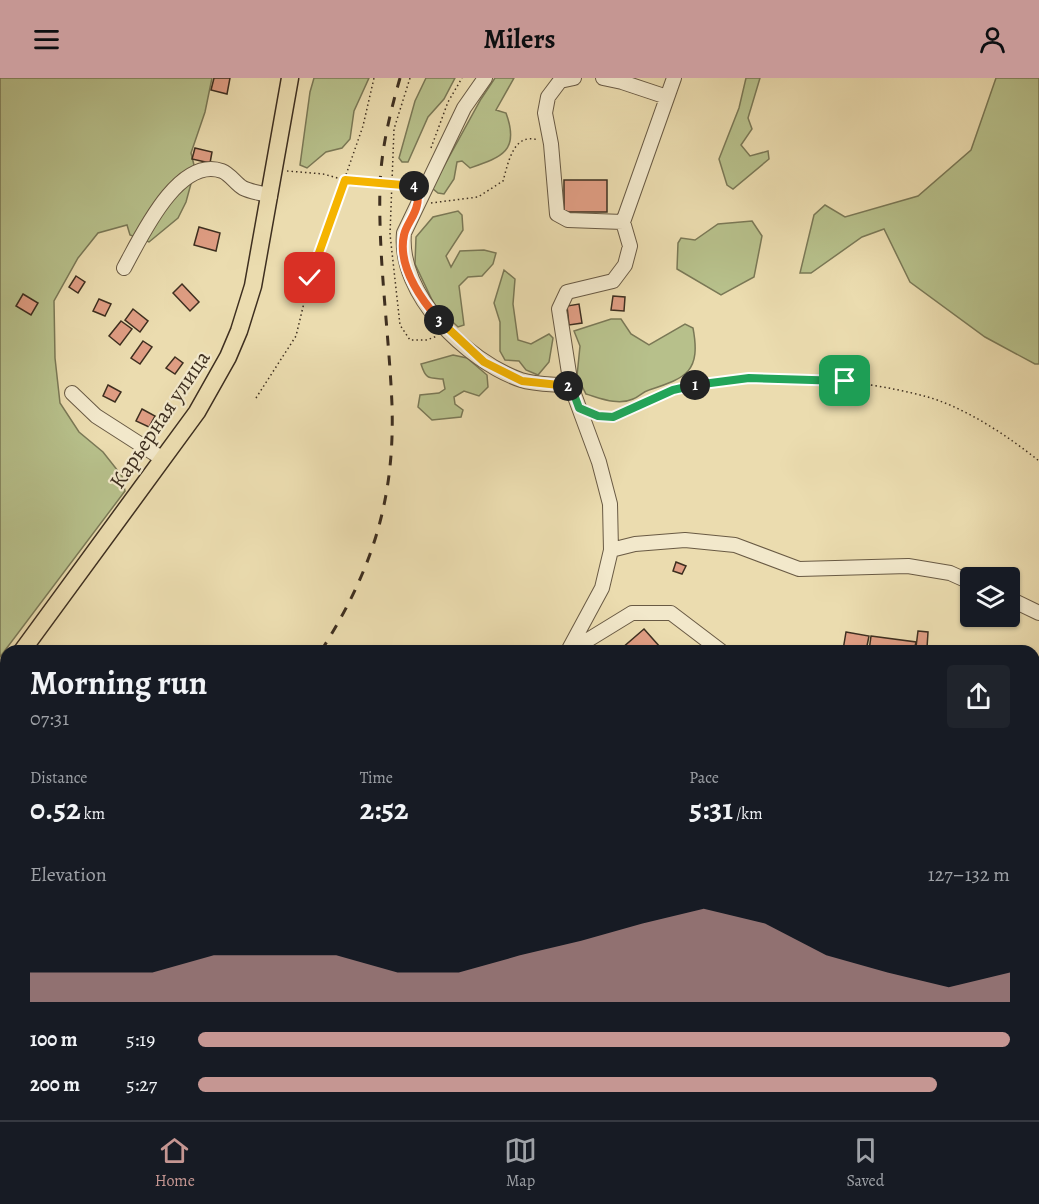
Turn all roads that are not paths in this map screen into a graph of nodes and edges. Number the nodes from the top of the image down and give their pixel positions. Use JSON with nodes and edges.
{"nodes":[{"id":1,"x":290,"y":78,"type":"edge"},
{"id":2,"x":485,"y":78,"type":"edge"},
{"id":3,"x":574,"y":78,"type":"edge"},
{"id":4,"x":603,"y":78,"type":"edge"},
{"id":5,"x":674,"y":78,"type":"edge"},
{"id":6,"x":668,"y":97,"type":"junction"},
{"id":7,"x":270,"y":196,"type":"junction"},
{"id":8,"x":623,"y":222,"type":"junction"},
{"id":9,"x":124,"y":268,"type":"dead end"},
{"id":10,"x":571,"y":386,"type":"junction"},
{"id":11,"x":72,"y":393,"type":"dead end"},
{"id":12,"x":163,"y":459,"type":"junction"},
{"id":13,"x":612,"y":550,"type":"junction"},
{"id":14,"x":960,"y":578,"type":"edge"},
{"id":15,"x":1020,"y":604,"type":"edge"},
{"id":16,"x":1039,"y":613,"type":"edge"},
{"id":17,"x":26,"y":645,"type":"edge"},
{"id":18,"x":572,"y":645,"type":"edge"},
{"id":19,"x":579,"y":645,"type":"edge"},
{"id":20,"x":713,"y":645,"type":"edge"}],
"edges":[{"from":1,"to":7,"type":"main road","name":"Карьерная улица"},
{"from":2,"to":10,"type":"street"},
{"from":3,"to":8,"type":"street"},
{"from":4,"to":6,"type":"street"},
{"from":5,"to":6,"type":"street"},
{"from":6,"to":8,"type":"street"},
{"from":7,"to":9,"type":"street"},
{"from":7,"to":12,"type":"main road","name":"Карьерная улица"},
{"from":8,"to":10,"type":"street"},
{"from":10,"to":13,"type":"street"},
{"from":11,"to":12,"type":"street"},
{"from":12,"to":17,"type":"main road","name":"Карьерная улица"},
{"from":13,"to":14,"type":"street"},
{"from":13,"to":18,"type":"street"},
{"from":15,"to":16,"type":"street"},
{"from":19,"to":20,"type":"street"}]}
